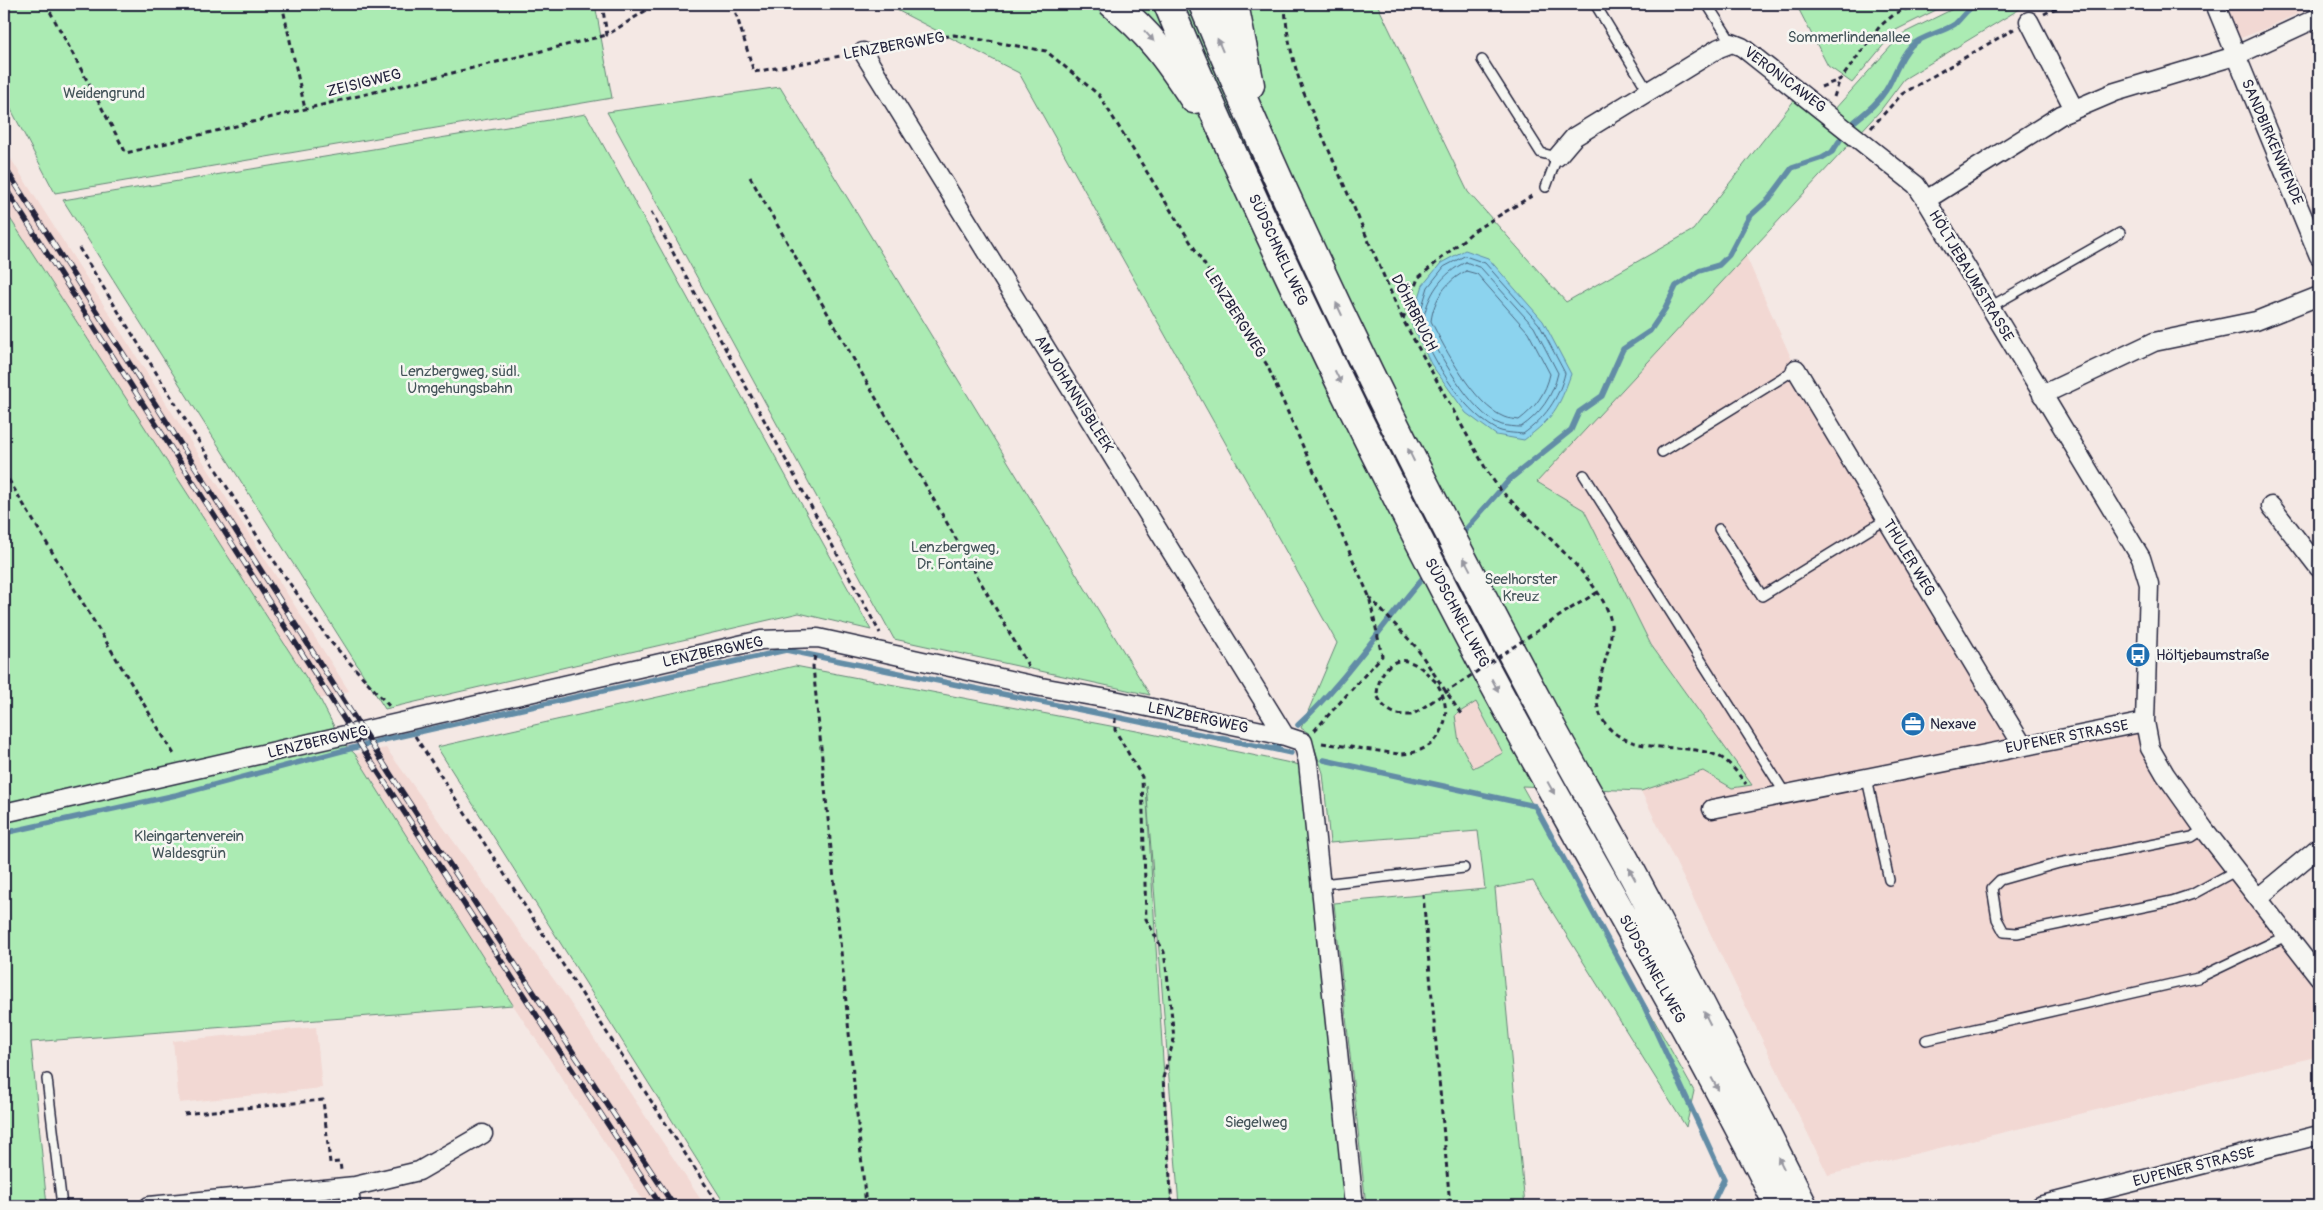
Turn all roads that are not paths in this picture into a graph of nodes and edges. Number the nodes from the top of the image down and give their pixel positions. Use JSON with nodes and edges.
{"nodes":[{"id":1,"x":1113,"y":4,"type":"edge"},
{"id":2,"x":1168,"y":4,"type":"edge"},
{"id":3,"x":1203,"y":4,"type":"edge"},
{"id":4,"x":1234,"y":4,"type":"edge"},
{"id":5,"x":1595,"y":4,"type":"edge"},
{"id":6,"x":1707,"y":4,"type":"edge"},
{"id":7,"x":2215,"y":4,"type":"edge"},
{"id":8,"x":2319,"y":18,"type":"edge"},
{"id":9,"x":2029,"y":21,"type":"road end"},
{"id":10,"x":1732,"y":43,"type":"junction"},
{"id":11,"x":863,"y":52,"type":"road end"},
{"id":12,"x":2235,"y":56,"type":"junction"},
{"id":13,"x":1482,"y":60,"type":"dead end"},
{"id":14,"x":1648,"y":91,"type":"junction"},
{"id":15,"x":2074,"y":109,"type":"junction"},
{"id":16,"x":1260,"y":138,"type":"junction"},
{"id":17,"x":1557,"y":157,"type":"junction"},
{"id":18,"x":1242,"y":174,"type":"junction"},
{"id":19,"x":1546,"y":187,"type":"road end"},
{"id":20,"x":1926,"y":200,"type":"junction"},
{"id":21,"x":2120,"y":233,"type":"dead end"},
{"id":22,"x":2319,"y":256,"type":"edge"},
{"id":23,"x":2319,"y":296,"type":"edge"},
{"id":24,"x":1990,"y":307,"type":"junction"},
{"id":25,"x":1796,"y":369,"type":"joint"},
{"id":26,"x":2042,"y":395,"type":"junction"},
{"id":27,"x":1662,"y":452,"type":"dead end"},
{"id":28,"x":1584,"y":475,"type":"dead end"},
{"id":29,"x":2271,"y":506,"type":"dead end"},
{"id":30,"x":1885,"y":520,"type":"junction"},
{"id":31,"x":1719,"y":529,"type":"dead end"},
{"id":32,"x":2319,"y":568,"type":"edge"},
{"id":33,"x":2145,"y":722,"type":"junction"},
{"id":34,"x":1285,"y":736,"type":"junction"},
{"id":35,"x":2023,"y":746,"type":"junction"},
{"id":36,"x":1867,"y":779,"type":"junction"},
{"id":37,"x":1786,"y":795,"type":"junction"},
{"id":38,"x":1712,"y":809,"type":"dead end"},
{"id":39,"x":4,"y":813,"type":"edge"},
{"id":40,"x":2204,"y":829,"type":"junction"},
{"id":41,"x":2319,"y":847,"type":"edge"},
{"id":42,"x":1464,"y":868,"type":"dead end"},
{"id":43,"x":2237,"y":870,"type":"junction"},
{"id":44,"x":1889,"y":880,"type":"dead end"},
{"id":45,"x":1322,"y":884,"type":"junction"},
{"id":46,"x":2258,"y":898,"type":"junction"},
{"id":47,"x":2288,"y":935,"type":"junction"},
{"id":48,"x":2319,"y":977,"type":"edge"},
{"id":49,"x":1926,"y":1040,"type":"dead end"},
{"id":50,"x":47,"y":1079,"type":"dead end"},
{"id":51,"x":483,"y":1134,"type":"dead end"},
{"id":52,"x":2319,"y":1135,"type":"edge"},
{"id":53,"x":346,"y":1187,"type":"junction"},
{"id":54,"x":62,"y":1206,"type":"edge"},
{"id":55,"x":151,"y":1206,"type":"edge"},
{"id":56,"x":351,"y":1206,"type":"edge"},
{"id":57,"x":1354,"y":1206,"type":"edge"},
{"id":58,"x":1780,"y":1206,"type":"edge"},
{"id":59,"x":1802,"y":1206,"type":"edge"},
{"id":60,"x":2039,"y":1206,"type":"edge"}],
"edges":[{"from":1,"to":18,"type":"highway","one_way":true},
{"from":2,"to":18,"type":"highway","name":"SÜDSCHNELLWEG"},
{"from":16,"to":3,"type":"highway","name":"SÜDSCHNELLWEG","one_way":true},
{"from":4,"to":16,"type":"highway"},
{"from":5,"to":14,"type":"lane"},
{"from":6,"to":10,"type":"lane"},
{"from":7,"to":12,"type":"street","name":"SANDBIRKENWENDE"},
{"from":8,"to":12,"type":"street","name":"HÖLTJEBAUMSTRASSE"},
{"from":9,"to":15,"type":"street"},
{"from":10,"to":14,"type":"street","name":"VERONICAWEG"},
{"from":10,"to":20,"type":"street","name":"VERONICAWEG"},
{"from":11,"to":34,"type":"street","name":"AM JOHANNISBLEEK"},
{"from":12,"to":15,"type":"street","name":"HÖLTJEBAUMSTRASSE"},
{"from":12,"to":22,"type":"street","name":"SANDBIRKENWENDE"},
{"from":13,"to":17,"type":"lane"},
{"from":14,"to":17,"type":"street","name":"VERONICAWEG"},
{"from":15,"to":20,"type":"street","name":"HÖLTJEBAUMSTRASSE"},
{"from":59,"to":16,"type":"highway","name":"SÜDSCHNELLWEG","one_way":true},
{"from":17,"to":19,"type":"lane"},
{"from":18,"to":58,"type":"highway","name":"SÜDSCHNELLWEG","one_way":true},
{"from":20,"to":24,"type":"street","name":"HÖLTJEBAUMSTRASSE"},
{"from":21,"to":24,"type":"lane"},
{"from":23,"to":26,"type":"street"},
{"from":24,"to":26,"type":"street","name":"HÖLTJEBAUMSTRASSE"},
{"from":25,"to":27,"type":"lane"},
{"from":25,"to":30,"type":"street","name":"THULER WEG"},
{"from":26,"to":33,"type":"street","name":"HÖLTJEBAUMSTRASSE"},
{"from":28,"to":37,"type":"lane"},
{"from":29,"to":32,"type":"street"},
{"from":30,"to":31,"type":"lane"},
{"from":30,"to":35,"type":"street","name":"THULER WEG"},
{"from":33,"to":35,"type":"street","name":"EUPENER STRASSE"},
{"from":33,"to":40,"type":"street","name":"EUPENER STRASSE"},
{"from":34,"to":39,"type":"street","name":"LENZBERGWEG"},
{"from":34,"to":45,"type":"street","name":"LENZBERGWEG"},
{"from":35,"to":36,"type":"street","name":"EUPENER STRASSE"},
{"from":36,"to":37,"type":"street","name":"EUPENER STRASSE"},
{"from":36,"to":44,"type":"lane"},
{"from":37,"to":38,"type":"street","name":"EUPENER STRASSE"},
{"from":40,"to":43,"type":"street","name":"EUPENER STRASSE"},
{"from":40,"to":43,"type":"lane"},
{"from":41,"to":46,"type":"street"},
{"from":42,"to":45,"type":"lane"},
{"from":43,"to":46,"type":"street","name":"EUPENER STRASSE"},
{"from":45,"to":57,"type":"street"},
{"from":46,"to":47,"type":"street","name":"EUPENER STRASSE"},
{"from":47,"to":48,"type":"street","name":"EUPENER STRASSE"},
{"from":47,"to":49,"type":"lane"},
{"from":50,"to":54,"type":"lane"},
{"from":51,"to":53,"type":"street"},
{"from":52,"to":60,"type":"street","name":"EUPENER STRASSE"},
{"from":53,"to":55,"type":"street"},
{"from":53,"to":56,"type":"street"}]}
